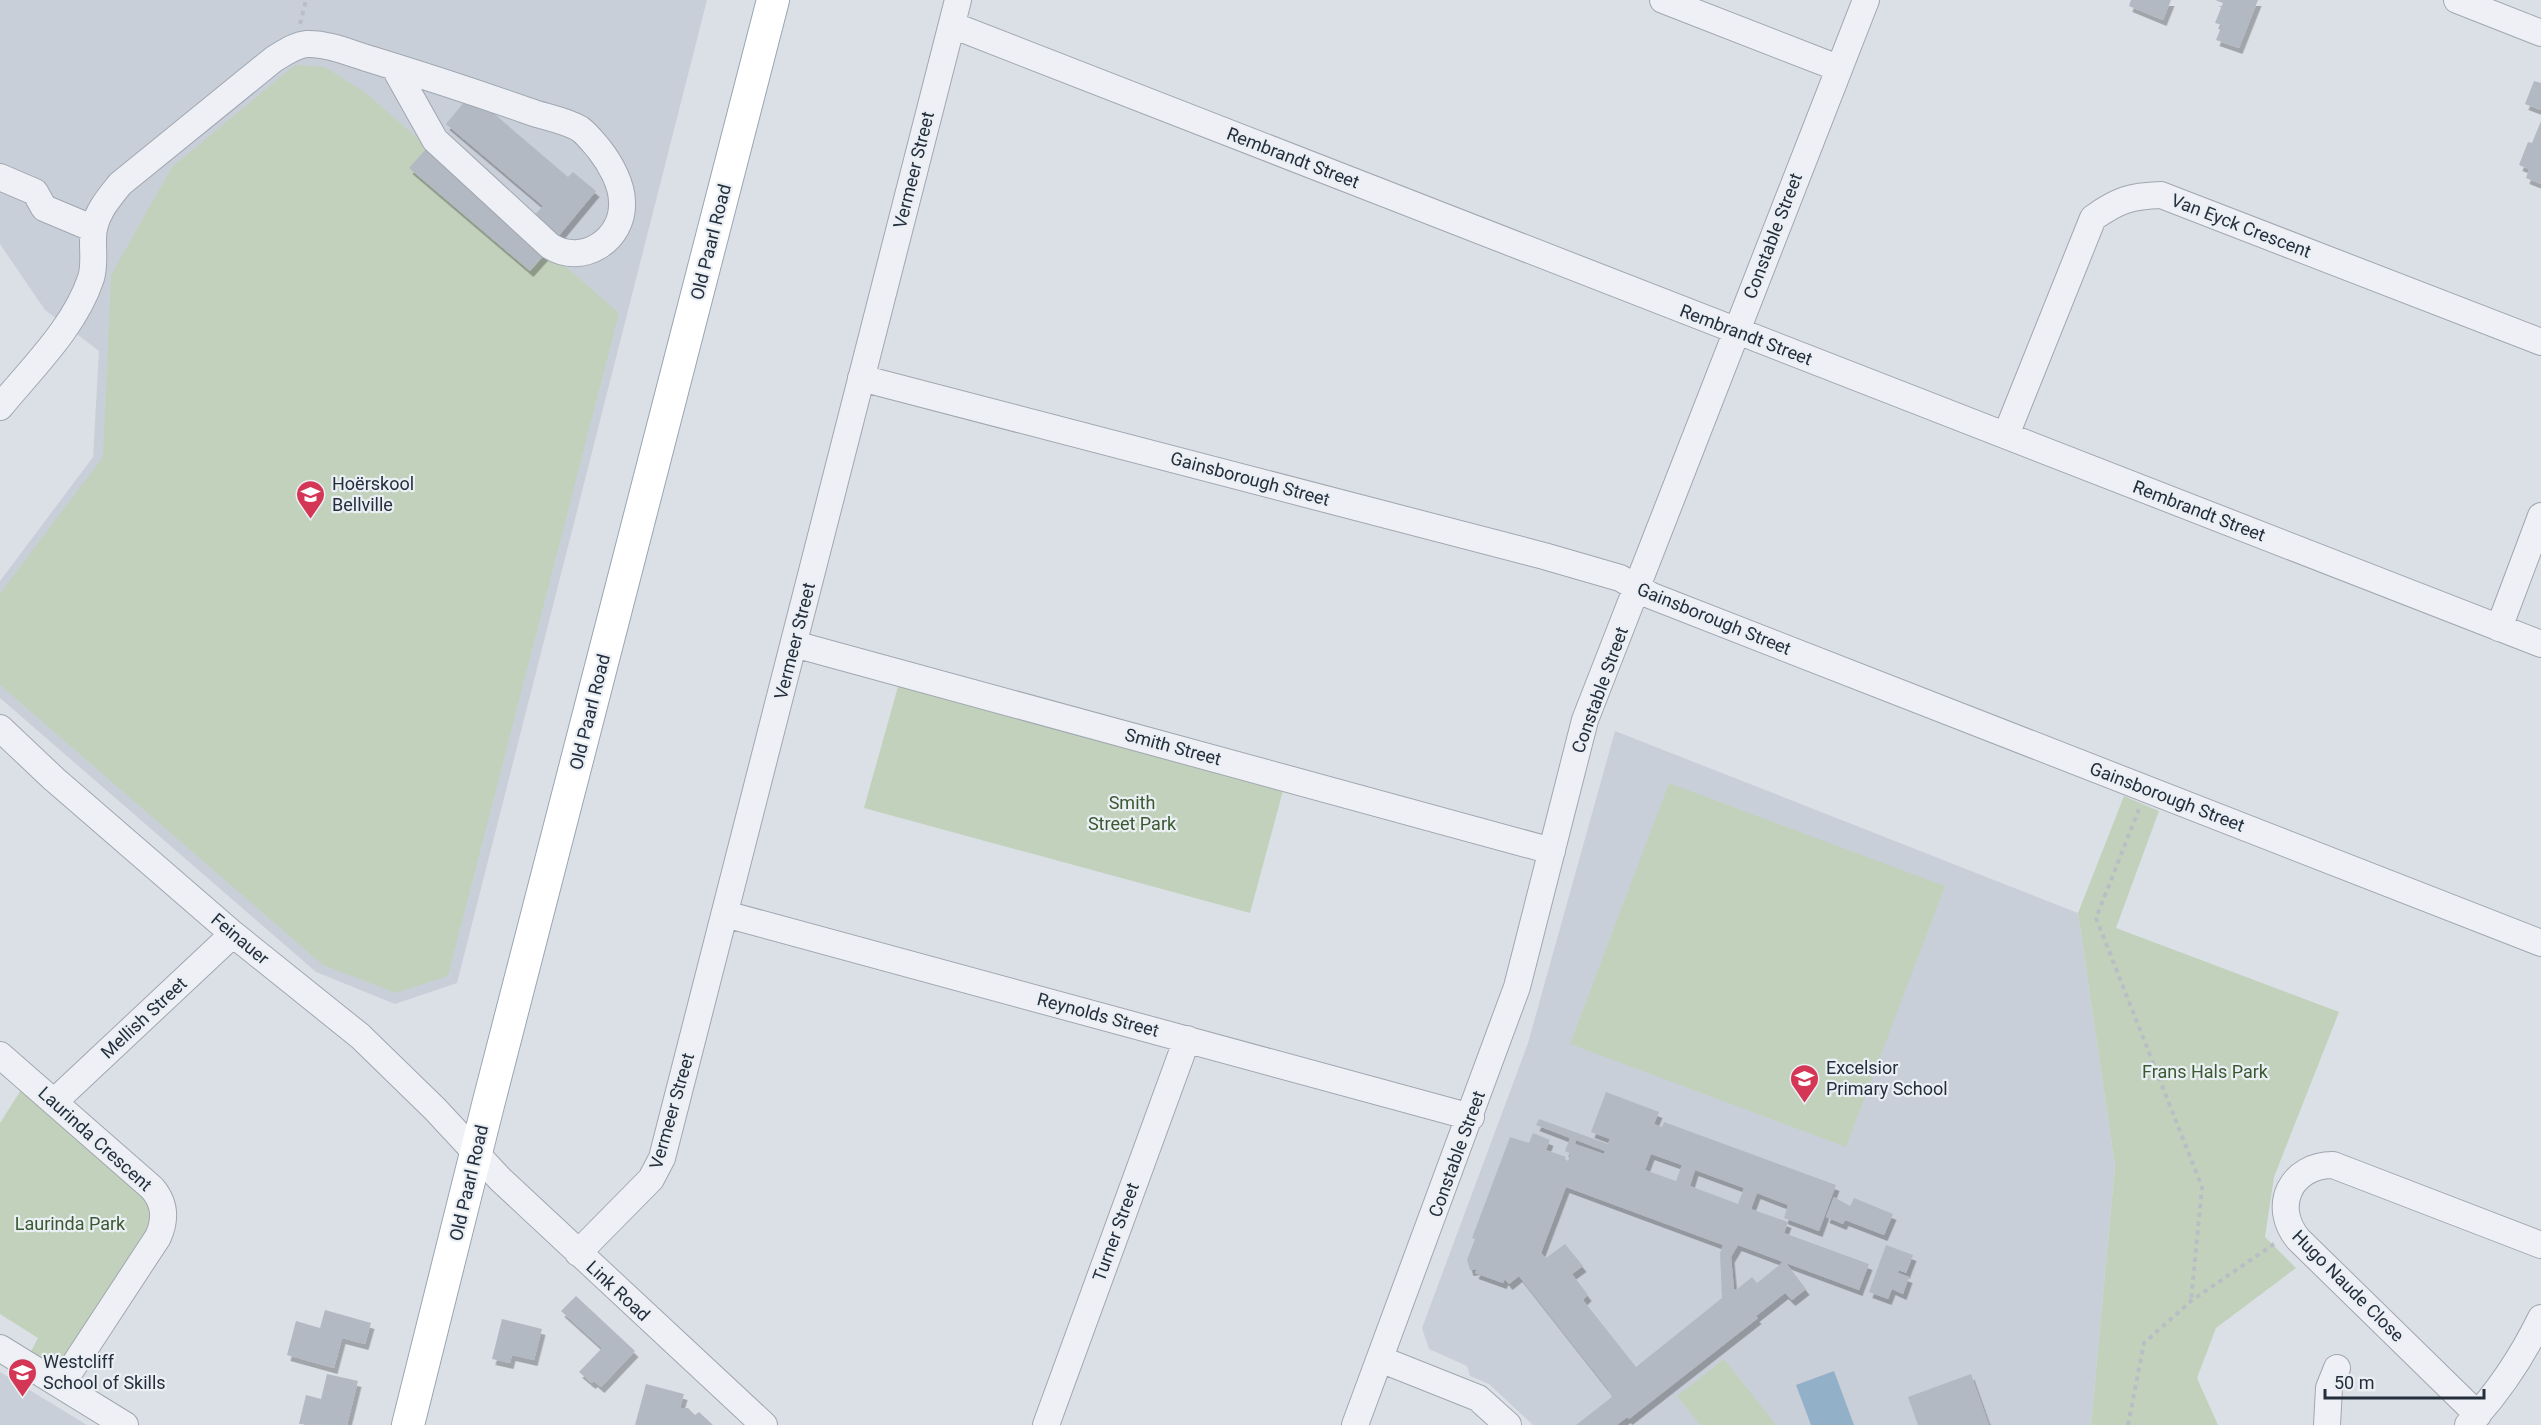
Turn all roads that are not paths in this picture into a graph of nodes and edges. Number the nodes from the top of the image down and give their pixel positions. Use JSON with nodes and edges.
{"nodes":[{"id":1,"x":773,"y":0,"type":"edge"},
{"id":2,"x":958,"y":0,"type":"edge"},
{"id":3,"x":1663,"y":0,"type":"edge"},
{"id":4,"x":1866,"y":0,"type":"edge"},
{"id":5,"x":2457,"y":0,"type":"edge"},
{"id":6,"x":952,"y":25,"type":"junction"},
{"id":7,"x":2541,"y":33,"type":"edge"},
{"id":8,"x":394,"y":67,"type":"junction"},
{"id":9,"x":1838,"y":68,"type":"junction"},
{"id":10,"x":0,"y":177,"type":"edge"},
{"id":11,"x":94,"y":229,"type":"junction"},
{"id":12,"x":1737,"y":331,"type":"junction"},
{"id":13,"x":2541,"y":342,"type":"edge"},
{"id":14,"x":861,"y":378,"type":"junction"},
{"id":15,"x":0,"y":407,"type":"edge"},
{"id":16,"x":2006,"y":435,"type":"junction"},
{"id":17,"x":2541,"y":516,"type":"edge"},
{"id":18,"x":1638,"y":588,"type":"junction"},
{"id":19,"x":2499,"y":628,"type":"junction"},
{"id":20,"x":794,"y":644,"type":"junction"},
{"id":21,"x":2541,"y":644,"type":"edge"},
{"id":22,"x":0,"y":728,"type":"edge"},
{"id":23,"x":1552,"y":851,"type":"junction"},
{"id":24,"x":725,"y":914,"type":"junction"},
{"id":25,"x":233,"y":934,"type":"junction"},
{"id":26,"x":2541,"y":942,"type":"edge"},
{"id":27,"x":1187,"y":1039,"type":"junction"},
{"id":28,"x":0,"y":1056,"type":"edge"},
{"id":29,"x":54,"y":1102,"type":"junction"},
{"id":30,"x":1471,"y":1117,"type":"junction"},
{"id":31,"x":476,"y":1154,"type":"junction"},
{"id":32,"x":2541,"y":1245,"type":"edge"},
{"id":33,"x":578,"y":1254,"type":"junction"},
{"id":34,"x":2541,"y":1318,"type":"edge"},
{"id":35,"x":0,"y":1348,"type":"edge"},
{"id":36,"x":1380,"y":1359,"type":"junction"},
{"id":37,"x":2337,"y":1368,"type":"dead end"},
{"id":38,"x":61,"y":1385,"type":"junction"},
{"id":39,"x":2473,"y":1420,"type":"edge"},
{"id":40,"x":125,"y":1425,"type":"edge"},
{"id":41,"x":408,"y":1425,"type":"edge"},
{"id":42,"x":764,"y":1425,"type":"edge"},
{"id":43,"x":1046,"y":1425,"type":"edge"},
{"id":44,"x":1355,"y":1425,"type":"edge"},
{"id":45,"x":1508,"y":1425,"type":"edge"},
{"id":46,"x":2327,"y":1425,"type":"edge"}],
"edges":[{"from":1,"to":31,"type":"main road","name":"Old Paarl Road"},
{"from":2,"to":6,"type":"street","name":"Vermeer Street"},
{"from":3,"to":9,"type":"street"},
{"from":4,"to":9,"type":"street","name":"Constable Street"},
{"from":5,"to":7,"type":"street"},
{"from":6,"to":12,"type":"street","name":"Rembrandt Street"},
{"from":6,"to":14,"type":"street","name":"Vermeer Street"},
{"from":8,"to":8,"type":"street"},
{"from":8,"to":11,"type":"street"},
{"from":9,"to":12,"type":"street","name":"Constable Street"},
{"from":10,"to":11,"type":"street"},
{"from":11,"to":15,"type":"street"},
{"from":12,"to":16,"type":"street","name":"Rembrandt Street"},
{"from":12,"to":18,"type":"street","name":"Constable Street"},
{"from":13,"to":16,"type":"street","name":"Van Eyck Crescent"},
{"from":14,"to":18,"type":"street","name":"Gainsborough Street"},
{"from":14,"to":20,"type":"street","name":"Vermeer Street"},
{"from":16,"to":19,"type":"street","name":"Rembrandt Street"},
{"from":17,"to":19,"type":"street"},
{"from":18,"to":23,"type":"street","name":"Constable Street"},
{"from":18,"to":26,"type":"street","name":"Gainsborough Street"},
{"from":19,"to":21,"type":"street","name":"Rembrandt Street"},
{"from":20,"to":23,"type":"street","name":"Smith Street"},
{"from":20,"to":24,"type":"street","name":"Vermeer Street"},
{"from":22,"to":25,"type":"street","name":"Feinauer"},
{"from":23,"to":30,"type":"street","name":"Constable Street"},
{"from":24,"to":27,"type":"street","name":"Reynolds Street"},
{"from":24,"to":33,"type":"street","name":"Vermeer Street"},
{"from":25,"to":29,"type":"street","name":"Mellish Street"},
{"from":25,"to":31,"type":"street","name":"Feinauer"},
{"from":27,"to":30,"type":"street","name":"Reynolds Street"},
{"from":27,"to":43,"type":"street","name":"Turner Street"},
{"from":28,"to":29,"type":"street","name":"Laurinda Crescent"},
{"from":29,"to":38,"type":"street","name":"Laurinda Crescent"},
{"from":30,"to":36,"type":"street","name":"Constable Street"},
{"from":31,"to":33,"type":"street","name":"Link Road"},
{"from":31,"to":41,"type":"main road","name":"Old Paarl Road"},
{"from":32,"to":39,"type":"street","name":"Hugo Naude Close"},
{"from":33,"to":42,"type":"street","name":"Link Road"},
{"from":34,"to":39,"type":"street"},
{"from":35,"to":38,"type":"street"},
{"from":36,"to":44,"type":"street","name":"Constable Street"},
{"from":36,"to":45,"type":"street"},
{"from":37,"to":46,"type":"street"},
{"from":38,"to":40,"type":"street"}]}
